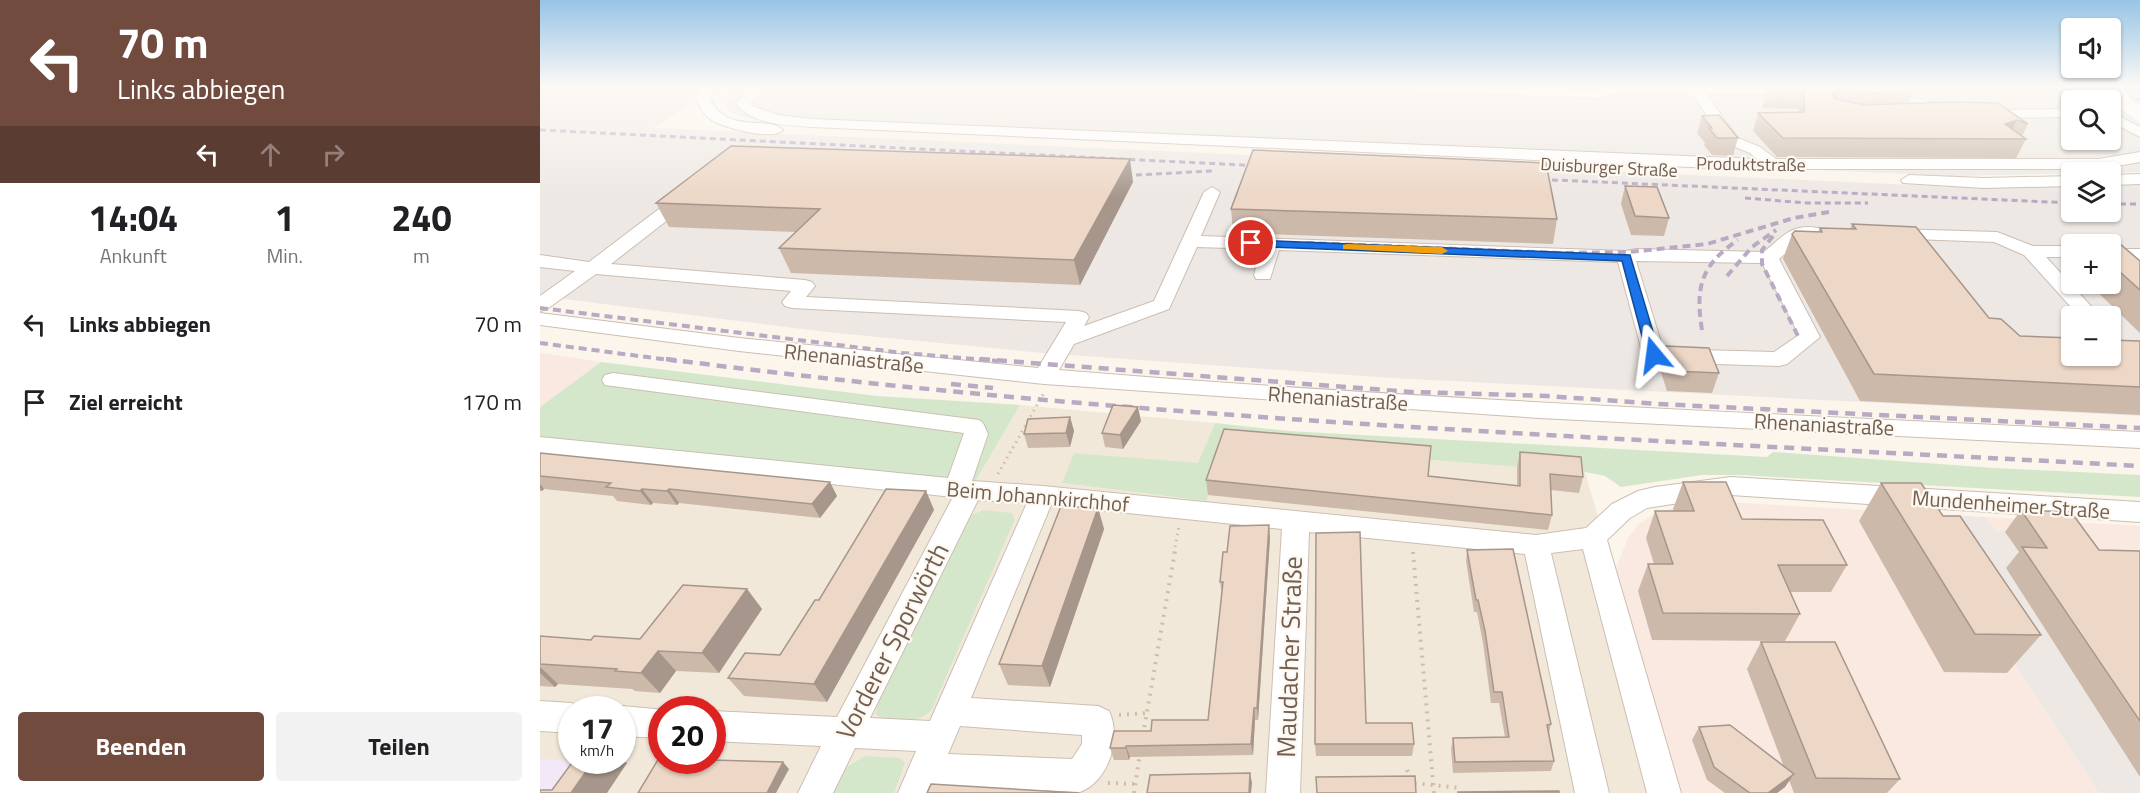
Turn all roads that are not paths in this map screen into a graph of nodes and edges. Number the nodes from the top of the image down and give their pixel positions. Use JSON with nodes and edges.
{"nodes":[{"id":1,"x":737,"y":124,"type":"edge"},
{"id":2,"x":848,"y":124,"type":"edge"},
{"id":3,"x":1721,"y":124,"type":"edge"},
{"id":4,"x":2126,"y":124,"type":"edge"},
{"id":5,"x":2140,"y":133,"type":"edge"},
{"id":6,"x":2018,"y":150,"type":"edge"},
{"id":7,"x":2140,"y":157,"type":"edge"},
{"id":8,"x":1772,"y":164,"type":"junction"},
{"id":9,"x":2042,"y":165,"type":"junction"},
{"id":10,"x":2140,"y":179,"type":"edge"},
{"id":11,"x":2121,"y":180,"type":"edge"},
{"id":12,"x":2061,"y":181,"type":"edge"},
{"id":13,"x":699,"y":186,"type":"edge"},
{"id":14,"x":1212,"y":192,"type":"dead end"},
{"id":15,"x":1834,"y":233,"type":"edge"},
{"id":16,"x":1869,"y":234,"type":"edge"},
{"id":17,"x":1190,"y":241,"type":"junction"},
{"id":18,"x":1271,"y":244,"type":"junction"},
{"id":19,"x":2030,"y":251,"type":"junction"},
{"id":20,"x":2061,"y":252,"type":"edge"},
{"id":21,"x":2121,"y":254,"type":"edge"},
{"id":22,"x":2140,"y":255,"type":"edge"},
{"id":23,"x":1626,"y":257,"type":"junction"},
{"id":24,"x":1769,"y":258,"type":"junction"},
{"id":25,"x":540,"y":261,"type":"edge"},
{"id":26,"x":592,"y":268,"type":"junction"},
{"id":27,"x":1263,"y":275,"type":"dead end"},
{"id":28,"x":540,"y":304,"type":"edge"},
{"id":29,"x":2081,"y":306,"type":"edge"},
{"id":30,"x":540,"y":319,"type":"edge"},
{"id":31,"x":1067,"y":339,"type":"junction"},
{"id":32,"x":613,"y":380,"type":"dead end"},
{"id":33,"x":1046,"y":382,"type":"junction"},
{"id":34,"x":2140,"y":440,"type":"edge"},
{"id":35,"x":540,"y":445,"type":"edge"},
{"id":36,"x":972,"y":490,"type":"junction"},
{"id":37,"x":1043,"y":495,"type":"junction"},
{"id":38,"x":2140,"y":512,"type":"edge"},
{"id":39,"x":1296,"y":521,"type":"junction"},
{"id":40,"x":1593,"y":537,"type":"junction"},
{"id":41,"x":1536,"y":545,"type":"junction"},
{"id":42,"x":540,"y":716,"type":"edge"},
{"id":43,"x":558,"y":717,"type":"edge"},
{"id":44,"x":944,"y":724,"type":"junction"},
{"id":45,"x":726,"y":727,"type":"edge"},
{"id":46,"x":844,"y":734,"type":"junction"},
{"id":47,"x":920,"y":781,"type":"edge"},
{"id":48,"x":815,"y":793,"type":"edge"},
{"id":49,"x":1283,"y":793,"type":"edge"},
{"id":50,"x":1592,"y":793,"type":"edge"},
{"id":51,"x":1664,"y":793,"type":"edge"}],
"edges":[{"from":1,"to":12,"type":"street","name":"Duisburger Straße"},
{"from":2,"to":8,"type":"street","name":"Produktstraße"},
{"from":3,"to":8,"type":"street"},
{"from":4,"to":5,"type":"street"},
{"from":6,"to":9,"type":"street"},
{"from":7,"to":9,"type":"street","name":"Produktstraße"},
{"from":8,"to":9,"type":"street","name":"Produktstraße"},
{"from":10,"to":11,"type":"street"},
{"from":13,"to":26,"type":"street"},
{"from":14,"to":17,"type":"street"},
{"from":15,"to":24,"type":"street"},
{"from":16,"to":19,"type":"street"},
{"from":17,"to":18,"type":"street"},
{"from":17,"to":31,"type":"street"},
{"from":18,"to":23,"type":"street"},
{"from":18,"to":27,"type":"street"},
{"from":19,"to":20,"type":"street"},
{"from":19,"to":29,"type":"street"},
{"from":21,"to":22,"type":"street"},
{"from":23,"to":24,"type":"street"},
{"from":23,"to":24,"type":"street"},
{"from":25,"to":26,"type":"street"},
{"from":26,"to":28,"type":"street"},
{"from":26,"to":31,"type":"street"},
{"from":30,"to":33,"type":"street","name":"Rhenaniastraße"},
{"from":31,"to":33,"type":"street"},
{"from":32,"to":36,"type":"street","name":"Vorderer Sporwörth"},
{"from":33,"to":34,"type":"street","name":"Rhenaniastraße"},
{"from":35,"to":36,"type":"street","name":"Beim Johannkirchhof"},
{"from":36,"to":37,"type":"street","name":"Beim Johannkirchhof"},
{"from":36,"to":46,"type":"street","name":"Vorderer Sporwörth"},
{"from":37,"to":39,"type":"street","name":"Beim Johannkirchhof"},
{"from":37,"to":44,"type":"street"},
{"from":38,"to":40,"type":"street","name":"Mundenheimer Straße"},
{"from":39,"to":41,"type":"street","name":"Beim Johannkirchhof"},
{"from":39,"to":49,"type":"street","name":"Maudacher Straße"},
{"from":40,"to":41,"type":"street"},
{"from":40,"to":51,"type":"street"},
{"from":41,"to":50,"type":"street"},
{"from":42,"to":43,"type":"street"},
{"from":44,"to":46,"type":"street"},
{"from":44,"to":47,"type":"street"},
{"from":44,"to":47,"type":"street"},
{"from":45,"to":46,"type":"street"},
{"from":46,"to":48,"type":"street","name":"Vorderer Sporwörth"}]}
